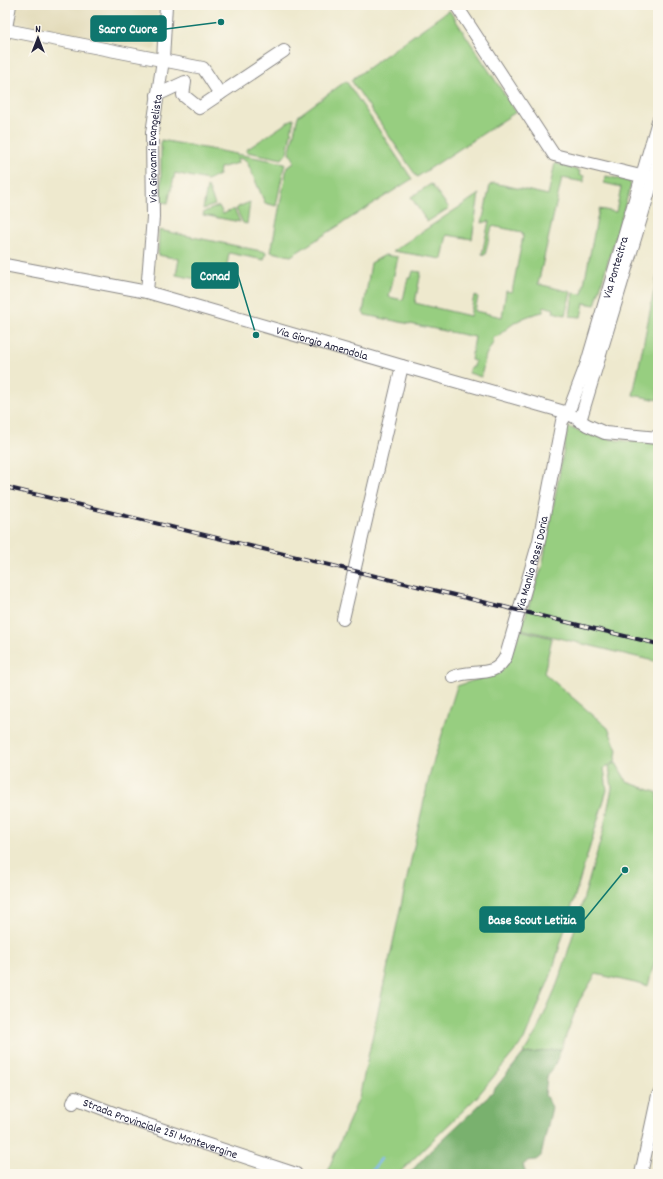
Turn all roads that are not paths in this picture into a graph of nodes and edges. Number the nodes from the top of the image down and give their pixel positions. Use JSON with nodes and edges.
{"nodes":[{"id":1,"x":10,"y":5,"type":"edge"},
{"id":2,"x":166,"y":5,"type":"edge"},
{"id":3,"x":456,"y":5,"type":"edge"},
{"id":4,"x":5,"y":32,"type":"edge"},
{"id":5,"x":284,"y":51,"type":"dead end"},
{"id":6,"x":163,"y":60,"type":"junction"},
{"id":7,"x":220,"y":94,"type":"junction"},
{"id":8,"x":158,"y":95,"type":"junction"},
{"id":9,"x":658,"y":121,"type":"edge"},
{"id":10,"x":658,"y":162,"type":"edge"},
{"id":11,"x":647,"y":178,"type":"junction"},
{"id":12,"x":5,"y":265,"type":"edge"},
{"id":13,"x":147,"y":292,"type":"junction"},
{"id":14,"x":402,"y":366,"type":"junction"},
{"id":15,"x":576,"y":392,"type":"junction"},
{"id":16,"x":544,"y":406,"type":"junction"},
{"id":17,"x":568,"y":413,"type":"junction"},
{"id":18,"x":580,"y":421,"type":"junction"},
{"id":19,"x":658,"y":438,"type":"edge"},
{"id":20,"x":343,"y":618,"type":"dead end"},
{"id":21,"x":453,"y":677,"type":"dead end"},
{"id":22,"x":658,"y":1095,"type":"edge"},
{"id":23,"x":73,"y":1103,"type":"dead end"},
{"id":24,"x":296,"y":1174,"type":"edge"},
{"id":25,"x":642,"y":1174,"type":"edge"}],
"edges":[{"from":1,"to":4,"type":"street"},
{"from":2,"to":6,"type":"street","name":"Via Giovanni Evangelista"},
{"from":3,"to":11,"type":"street"},
{"from":4,"to":6,"type":"street"},
{"from":5,"to":7,"type":"street"},
{"from":6,"to":7,"type":"street"},
{"from":6,"to":8,"type":"street","name":"Via Giovanni Evangelista"},
{"from":7,"to":8,"type":"street"},
{"from":8,"to":13,"type":"street","name":"Via Giovanni Evangelista"},
{"from":9,"to":11,"type":"street","name":"Via Pontecitra"},
{"from":10,"to":11,"type":"street","name":"Via Pontecitra"},
{"from":11,"to":15,"type":"street","name":"Via Pontecitra"},
{"from":11,"to":18,"type":"street","name":"Via Pontecitra"},
{"from":12,"to":13,"type":"street","name":"Via Giorgio Amendola"},
{"from":13,"to":14,"type":"street","name":"Via Giorgio Amendola"},
{"from":14,"to":16,"type":"street","name":"Via Giorgio Amendola"},
{"from":14,"to":20,"type":"street"},
{"from":15,"to":16,"type":"street"},
{"from":15,"to":17,"type":"street","name":"Via Pontecitra"},
{"from":16,"to":17,"type":"street","name":"Via Giorgio Amendola"},
{"from":17,"to":18,"type":"street","name":"Via Giorgio Amendola"},
{"from":17,"to":21,"type":"street","name":"Via Manlio Rossi Doria"},
{"from":18,"to":19,"type":"street","name":"Via Giorgio Amendola"},
{"from":22,"to":25,"type":"street"},
{"from":23,"to":24,"type":"street","name":"Strada Provinciale 251 Montevergine"}]}
